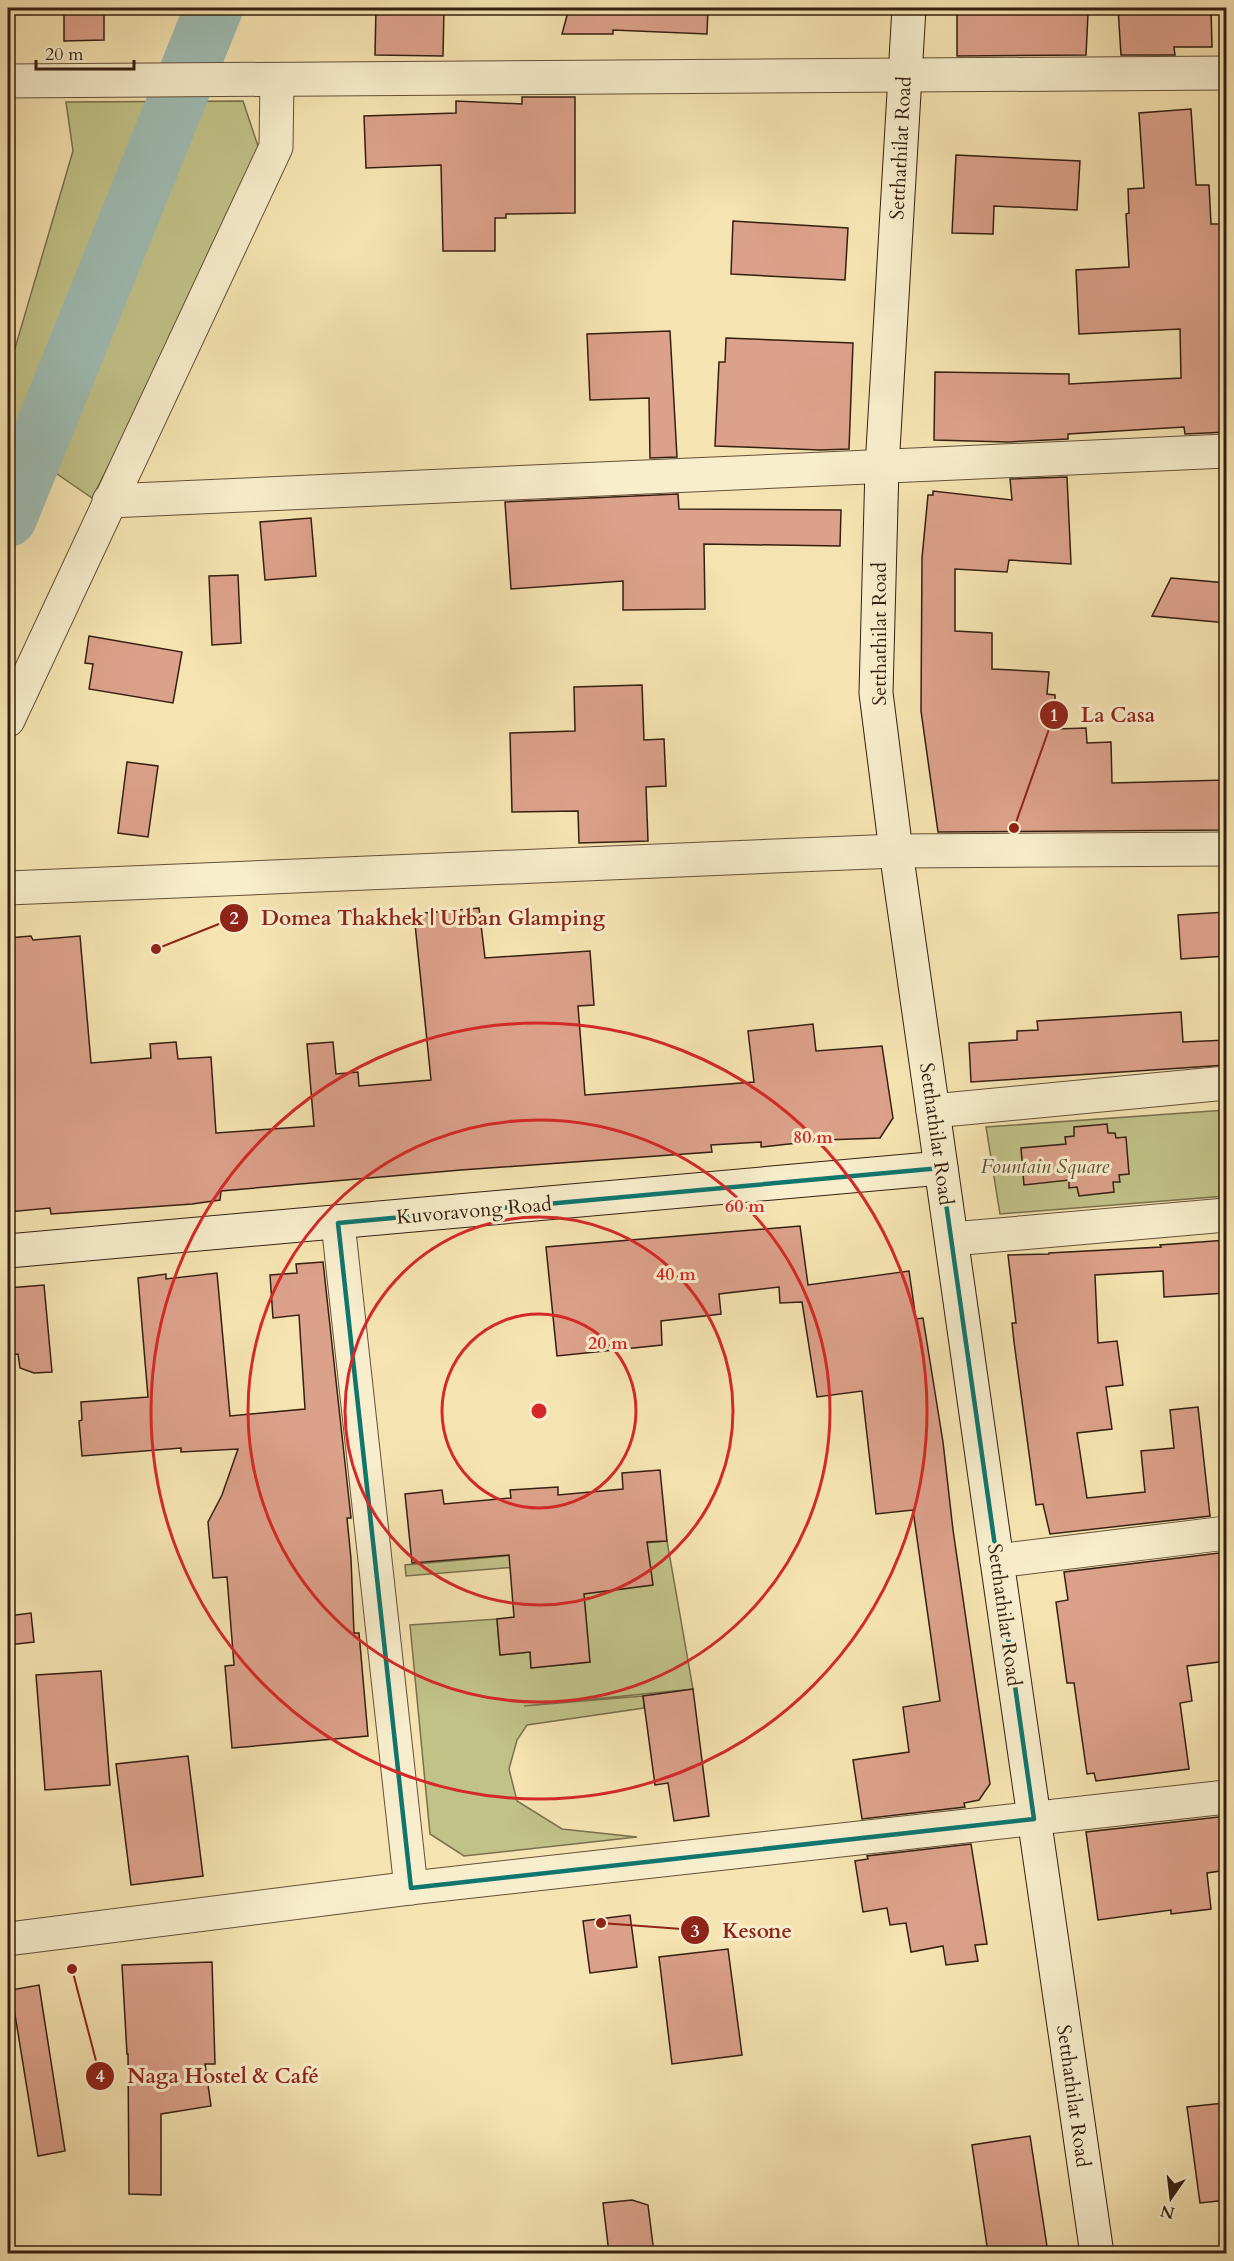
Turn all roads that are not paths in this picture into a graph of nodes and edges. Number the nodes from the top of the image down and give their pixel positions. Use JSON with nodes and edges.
{"nodes":[{"id":1,"x":909,"y":8,"type":"edge"},
{"id":2,"x":1227,"y":73,"type":"edge"},
{"id":3,"x":904,"y":76,"type":"junction"},
{"id":4,"x":264,"y":80,"type":"junction"},
{"id":5,"x":8,"y":81,"type":"edge"},
{"id":6,"x":1227,"y":450,"type":"edge"},
{"id":7,"x":882,"y":467,"type":"junction"},
{"id":8,"x":109,"y":501,"type":"junction"},
{"id":9,"x":8,"y":720,"type":"edge"},
{"id":10,"x":1227,"y":849,"type":"edge"},
{"id":11,"x":896,"y":851,"type":"junction"},
{"id":12,"x":8,"y":888,"type":"edge"},
{"id":13,"x":1227,"y":1083,"type":"edge"},
{"id":14,"x":933,"y":1111,"type":"junction"},
{"id":15,"x":941,"y":1168,"type":"junction"},
{"id":16,"x":1227,"y":1215,"type":"edge"},
{"id":17,"x":338,"y":1223,"type":"junction"},
{"id":18,"x":952,"y":1239,"type":"junction"},
{"id":19,"x":8,"y":1251,"type":"edge"},
{"id":20,"x":1227,"y":1533,"type":"edge"},
{"id":21,"x":996,"y":1561,"type":"junction"},
{"id":22,"x":1227,"y":1797,"type":"edge"},
{"id":23,"x":1034,"y":1819,"type":"junction"},
{"id":24,"x":411,"y":1888,"type":"junction"},
{"id":25,"x":8,"y":1940,"type":"edge"},
{"id":26,"x":1097,"y":2253,"type":"edge"}],
"edges":[{"from":1,"to":3,"type":"street","name":"Setthathilat Road"},
{"from":2,"to":3,"type":"street"},
{"from":3,"to":4,"type":"street"},
{"from":3,"to":7,"type":"street","name":"Setthathilat Road"},
{"from":4,"to":5,"type":"street"},
{"from":4,"to":8,"type":"street"},
{"from":6,"to":7,"type":"street"},
{"from":7,"to":8,"type":"street"},
{"from":7,"to":11,"type":"street","name":"Setthathilat Road"},
{"from":8,"to":9,"type":"street"},
{"from":10,"to":11,"type":"street"},
{"from":11,"to":12,"type":"street"},
{"from":11,"to":14,"type":"street","name":"Setthathilat Road"},
{"from":13,"to":14,"type":"street"},
{"from":14,"to":15,"type":"street","name":"Setthathilat Road"},
{"from":15,"to":17,"type":"street","name":"Kuvoravong Road"},
{"from":15,"to":18,"type":"street","name":"Setthathilat Road"},
{"from":16,"to":18,"type":"street"},
{"from":17,"to":19,"type":"street","name":"Kuvoravong Road"},
{"from":17,"to":24,"type":"street"},
{"from":18,"to":21,"type":"street","name":"Setthathilat Road"},
{"from":20,"to":21,"type":"street"},
{"from":21,"to":23,"type":"street","name":"Setthathilat Road"},
{"from":22,"to":23,"type":"street"},
{"from":23,"to":24,"type":"street"},
{"from":23,"to":26,"type":"street","name":"Setthathilat Road"},
{"from":24,"to":25,"type":"street"}]}
